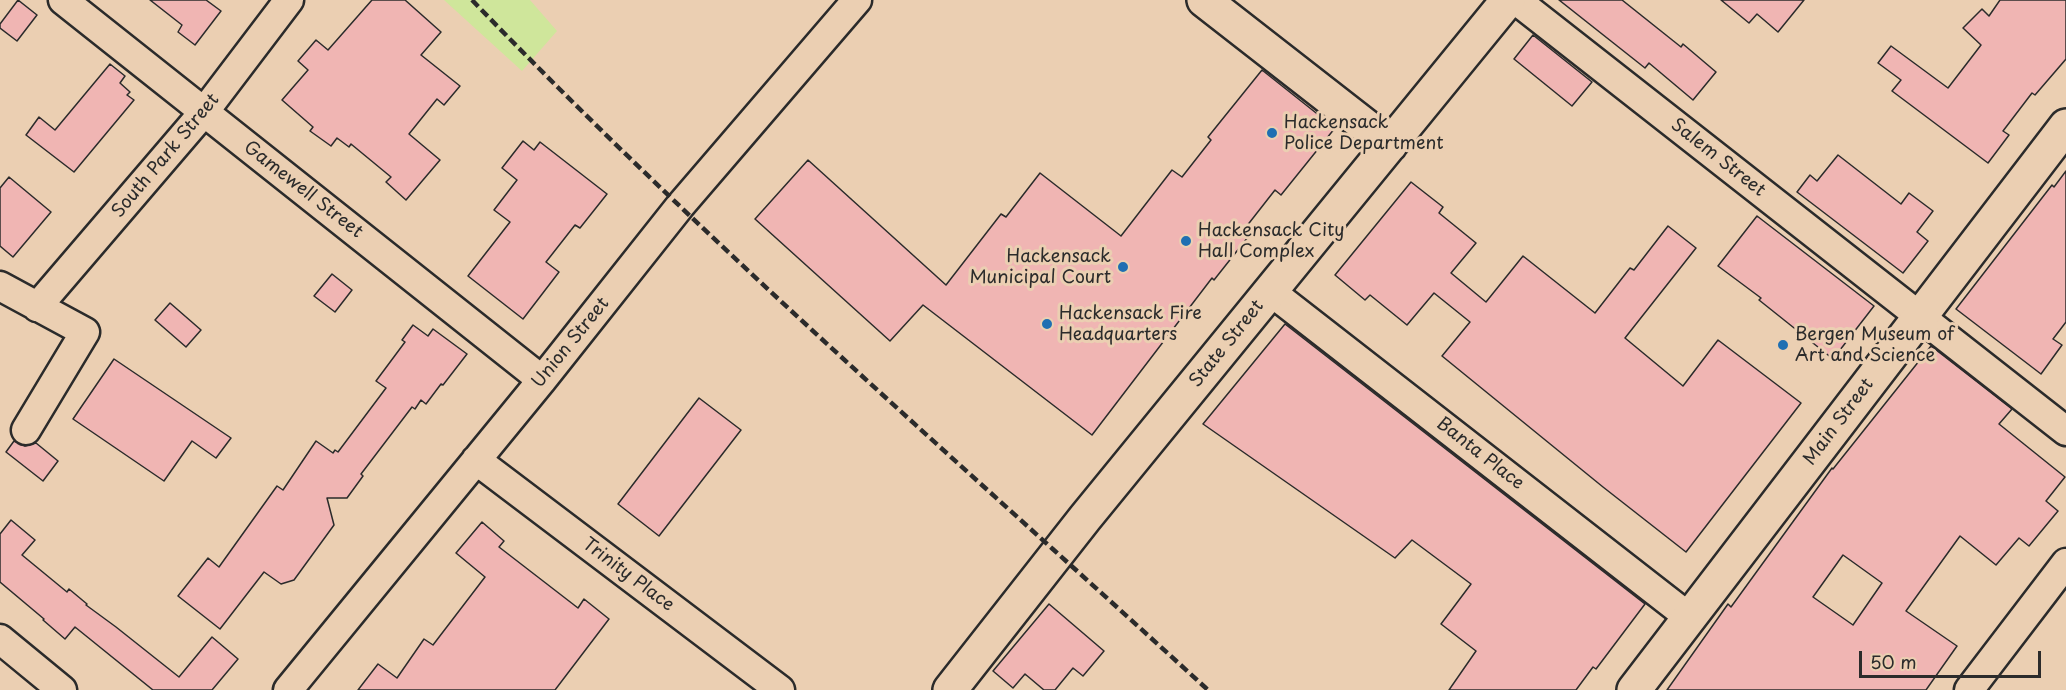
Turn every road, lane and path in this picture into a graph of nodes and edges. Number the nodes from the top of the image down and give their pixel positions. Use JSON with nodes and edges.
{"nodes":[{"id":1,"x":63,"y":0,"type":"edge"},
{"id":2,"x":289,"y":0,"type":"edge"},
{"id":3,"x":857,"y":0,"type":"edge"},
{"id":4,"x":1204,"y":0,"type":"edge"},
{"id":5,"x":1508,"y":0,"type":"edge"},
{"id":6,"x":1516,"y":0,"type":"edge"},
{"id":7,"x":204,"y":112,"type":"junction"},
{"id":8,"x":2066,"y":126,"type":"edge"},
{"id":9,"x":1390,"y":145,"type":"junction"},
{"id":10,"x":0,"y":286,"type":"edge"},
{"id":11,"x":1270,"y":291,"type":"junction"},
{"id":12,"x":37,"y":307,"type":"junction"},
{"id":13,"x":1920,"y":316,"type":"junction"},
{"id":14,"x":542,"y":380,"type":"junction"},
{"id":15,"x":26,"y":430,"type":"dead end"},
{"id":16,"x":2066,"y":431,"type":"edge"},
{"id":17,"x":476,"y":460,"type":"junction"},
{"id":18,"x":2066,"y":563,"type":"edge"},
{"id":19,"x":1690,"y":618,"type":"junction"},
{"id":20,"x":0,"y":639,"type":"edge"},
{"id":21,"x":62,"y":690,"type":"edge"},
{"id":22,"x":288,"y":690,"type":"edge"},
{"id":23,"x":780,"y":690,"type":"edge"},
{"id":24,"x":950,"y":690,"type":"edge"},
{"id":25,"x":1634,"y":690,"type":"edge"},
{"id":26,"x":1969,"y":690,"type":"edge"}],
"edges":[{"from":1,"to":7,"type":"street","name":"Gamewell Street"},
{"from":2,"to":7,"type":"street","name":"South Park Street"},
{"from":3,"to":14,"type":"street","name":"Union Street"},
{"from":4,"to":9,"type":"street"},
{"from":5,"to":9,"type":"street","name":"State Street"},
{"from":6,"to":13,"type":"street","name":"Salem Street"},
{"from":7,"to":12,"type":"street","name":"South Park Street"},
{"from":7,"to":14,"type":"street","name":"Gamewell Street"},
{"from":8,"to":13,"type":"street","name":"Main Street"},
{"from":9,"to":11,"type":"street","name":"State Street"},
{"from":10,"to":12,"type":"street"},
{"from":11,"to":19,"type":"street","name":"Banta Place"},
{"from":11,"to":24,"type":"street","name":"State Street"},
{"from":12,"to":15,"type":"street"},
{"from":13,"to":16,"type":"street","name":"Salem Street"},
{"from":13,"to":19,"type":"street","name":"Main Street"},
{"from":14,"to":17,"type":"street","name":"Union Street"},
{"from":17,"to":22,"type":"street","name":"Union Street"},
{"from":17,"to":23,"type":"street","name":"Trinity Place"},
{"from":18,"to":26,"type":"street"},
{"from":19,"to":25,"type":"street","name":"Main Street"},
{"from":20,"to":21,"type":"street"}]}
